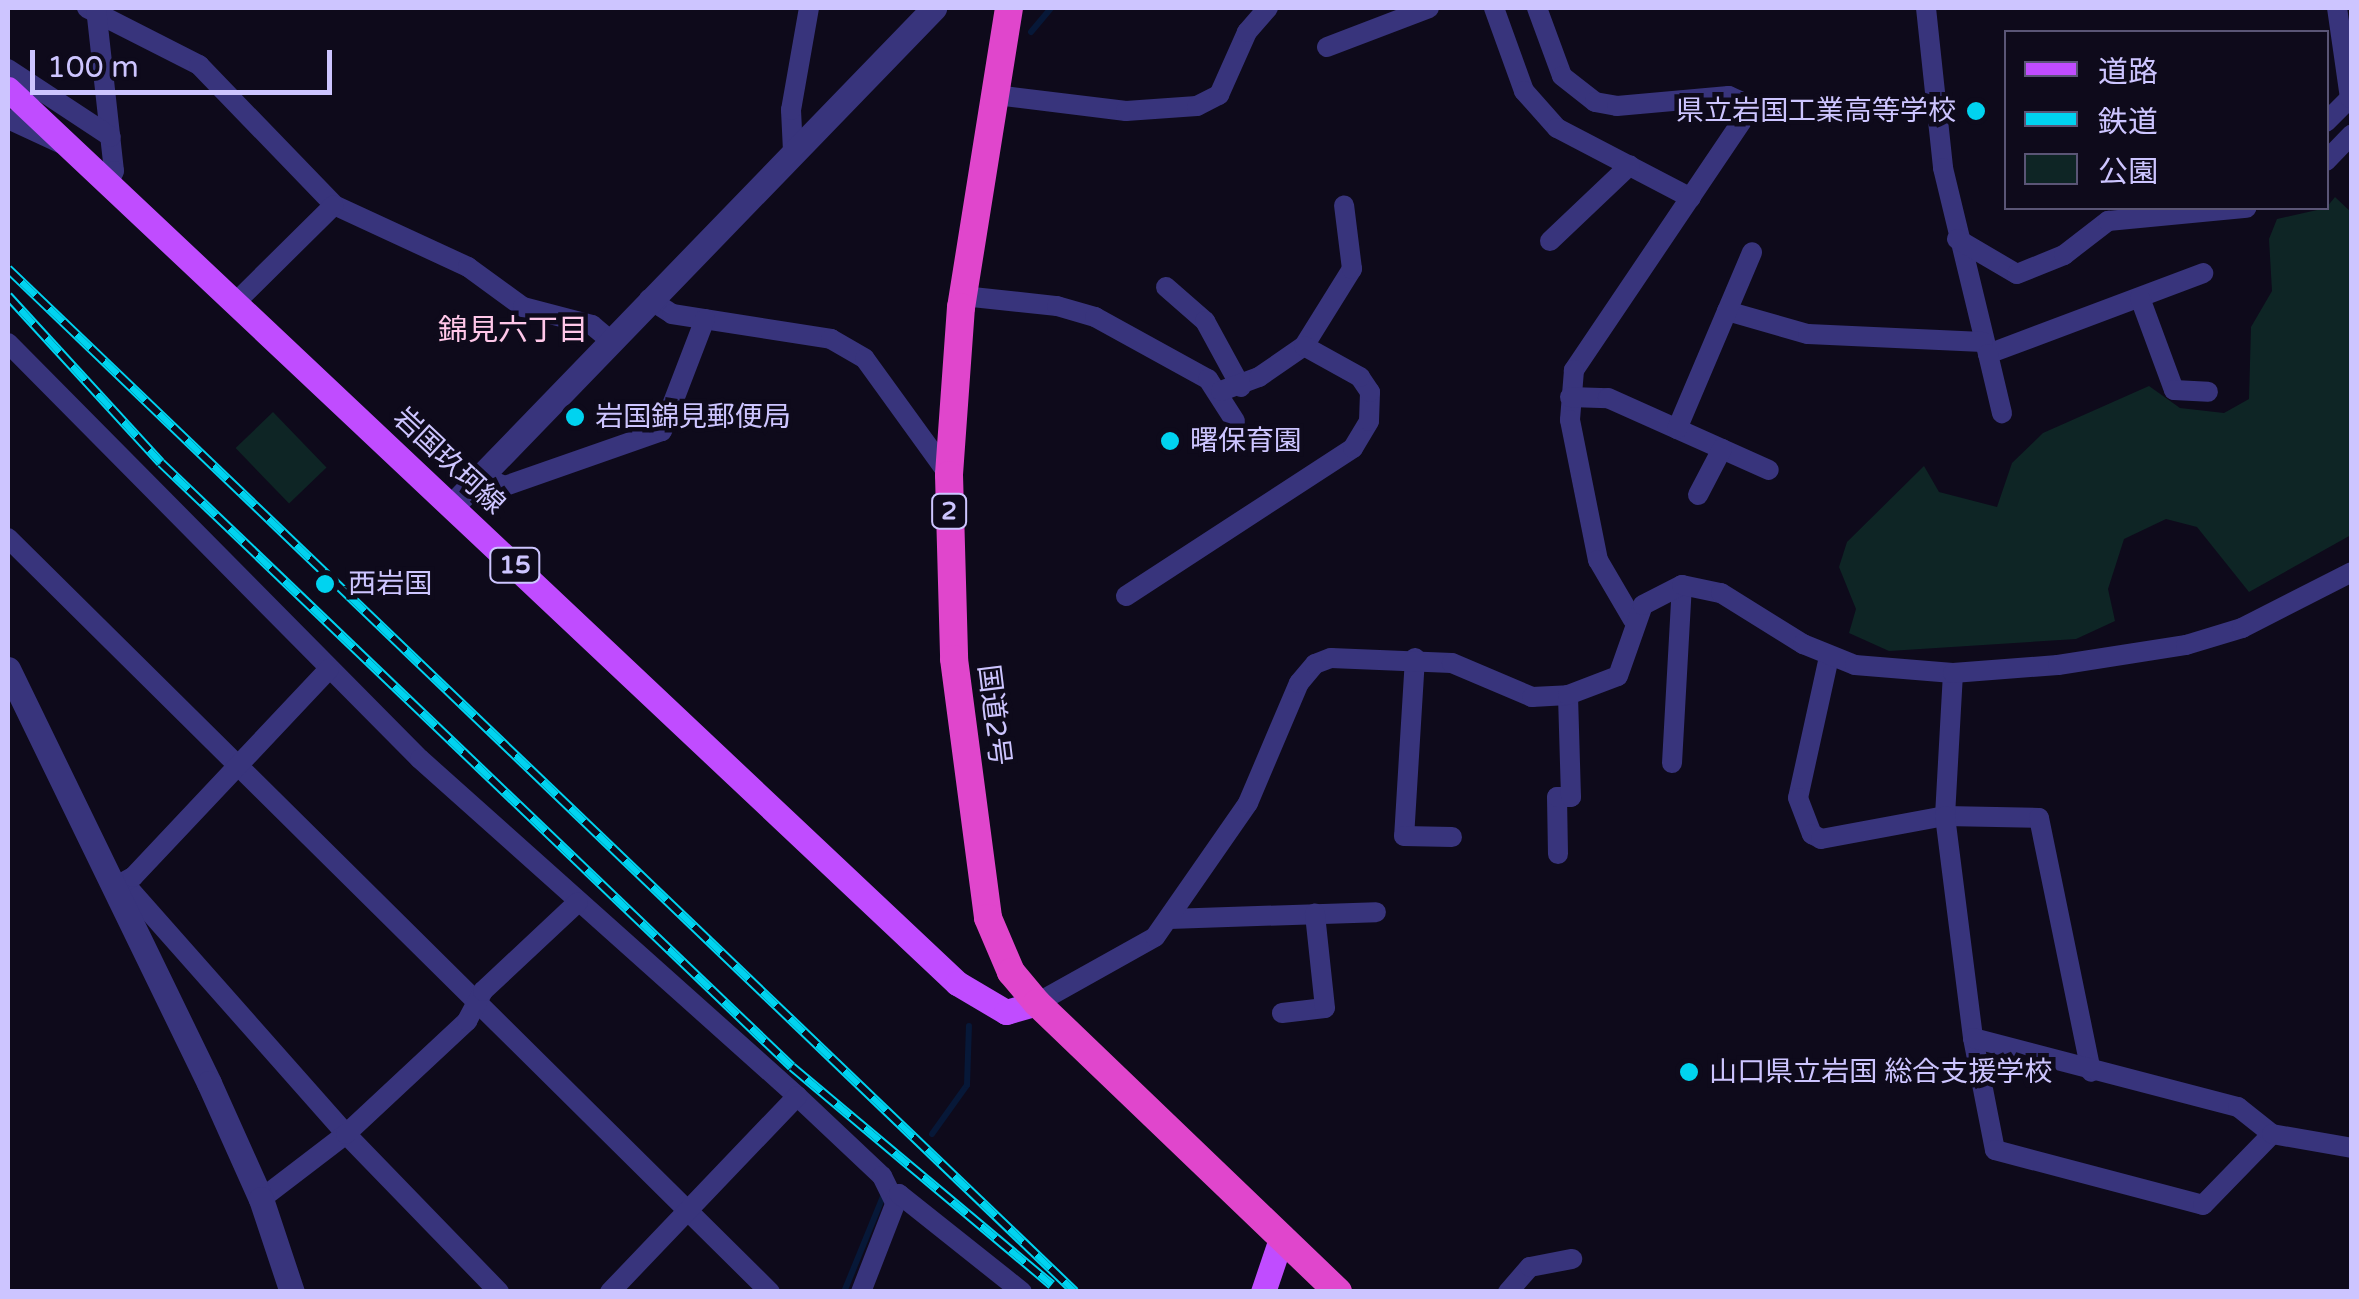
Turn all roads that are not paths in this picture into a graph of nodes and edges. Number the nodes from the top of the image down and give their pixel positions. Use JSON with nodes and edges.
{"nodes":[{"id":1,"x":809,"y":8,"type":"edge"},
{"id":2,"x":934,"y":8,"type":"edge"},
{"id":3,"x":1009,"y":8,"type":"edge"},
{"id":4,"x":1268,"y":8,"type":"edge"},
{"id":5,"x":1429,"y":8,"type":"edge"},
{"id":6,"x":1494,"y":8,"type":"edge"},
{"id":7,"x":1537,"y":8,"type":"edge"},
{"id":8,"x":1926,"y":8,"type":"edge"},
{"id":9,"x":2337,"y":8,"type":"edge"},
{"id":10,"x":93,"y":9,"type":"edge"},
{"id":11,"x":1327,"y":47,"type":"dead end"},
{"id":12,"x":8,"y":69,"type":"edge"},
{"id":13,"x":8,"y":89,"type":"edge"},
{"id":14,"x":996,"y":94,"type":"junction"},
{"id":15,"x":8,"y":119,"type":"edge"},
{"id":16,"x":2329,"y":119,"type":"edge"},
{"id":17,"x":2352,"y":134,"type":"edge"},
{"id":18,"x":110,"y":136,"type":"junction"},
{"id":19,"x":73,"y":149,"type":"junction"},
{"id":20,"x":793,"y":151,"type":"junction"},
{"id":21,"x":2329,"y":159,"type":"edge"},
{"id":22,"x":1630,"y":165,"type":"junction"},
{"id":23,"x":109,"y":182,"type":"junction"},
{"id":24,"x":1691,"y":198,"type":"junction"},
{"id":25,"x":334,"y":205,"type":"junction"},
{"id":26,"x":1344,"y":206,"type":"dead end"},
{"id":27,"x":2225,"y":210,"type":"edge"},
{"id":28,"x":1957,"y":239,"type":"junction"},
{"id":29,"x":1550,"y":241,"type":"dead end"},
{"id":30,"x":1752,"y":252,"type":"dead end"},
{"id":31,"x":2203,"y":273,"type":"dead end"},
{"id":32,"x":1166,"y":287,"type":"dead end"},
{"id":33,"x":963,"y":296,"type":"junction"},
{"id":34,"x":2140,"y":298,"type":"junction"},
{"id":35,"x":649,"y":299,"type":"junction"},
{"id":36,"x":238,"y":301,"type":"junction"},
{"id":37,"x":1727,"y":310,"type":"junction"},
{"id":38,"x":705,"y":319,"type":"junction"},
{"id":39,"x":610,"y":341,"type":"junction"},
{"id":40,"x":8,"y":343,"type":"edge"},
{"id":41,"x":1304,"y":346,"type":"junction"},
{"id":42,"x":1985,"y":348,"type":"junction"},
{"id":43,"x":1231,"y":389,"type":"junction"},
{"id":44,"x":2208,"y":392,"type":"dead end"},
{"id":45,"x":1570,"y":397,"type":"junction"},
{"id":46,"x":2002,"y":413,"type":"dead end"},
{"id":47,"x":1234,"y":421,"type":"dead end"},
{"id":48,"x":1677,"y":429,"type":"junction"},
{"id":49,"x":1722,"y":449,"type":"junction"},
{"id":50,"x":1769,"y":470,"type":"dead end"},
{"id":51,"x":481,"y":476,"type":"junction"},
{"id":52,"x":949,"y":476,"type":"junction"},
{"id":53,"x":1698,"y":495,"type":"dead end"},
{"id":54,"x":453,"y":505,"type":"junction"},
{"id":55,"x":8,"y":538,"type":"edge"},
{"id":56,"x":2352,"y":572,"type":"edge"},
{"id":57,"x":1682,"y":585,"type":"junction"},
{"id":58,"x":1126,"y":596,"type":"dead end"},
{"id":59,"x":1633,"y":620,"type":"junction"},
{"id":60,"x":1829,"y":657,"type":"junction"},
{"id":61,"x":1414,"y":658,"type":"junction"},
{"id":62,"x":8,"y":669,"type":"edge"},
{"id":63,"x":328,"y":669,"type":"junction"},
{"id":64,"x":1953,"y":673,"type":"junction"},
{"id":65,"x":1568,"y":695,"type":"junction"},
{"id":66,"x":1672,"y":762,"type":"dead end"},
{"id":67,"x":238,"y":767,"type":"junction"},
{"id":68,"x":1946,"y":816,"type":"junction"},
{"id":69,"x":1452,"y":837,"type":"dead end"},
{"id":70,"x":1558,"y":854,"type":"dead end"},
{"id":71,"x":118,"y":886,"type":"junction"},
{"id":72,"x":578,"y":902,"type":"junction"},
{"id":73,"x":1376,"y":912,"type":"dead end"},
{"id":74,"x":1315,"y":914,"type":"junction"},
{"id":75,"x":1169,"y":919,"type":"junction"},
{"id":76,"x":1037,"y":1003,"type":"junction"},
{"id":77,"x":476,"y":1005,"type":"junction"},
{"id":78,"x":1282,"y":1012,"type":"dead end"},
{"id":79,"x":1973,"y":1038,"type":"junction"},
{"id":80,"x":2091,"y":1072,"type":"junction"},
{"id":81,"x":798,"y":1096,"type":"junction"},
{"id":82,"x":346,"y":1134,"type":"junction"},
{"id":83,"x":2272,"y":1134,"type":"junction"},
{"id":84,"x":2352,"y":1148,"type":"edge"},
{"id":85,"x":261,"y":1199,"type":"junction"},
{"id":86,"x":892,"y":1200,"type":"junction"},
{"id":87,"x":690,"y":1214,"type":"junction"},
{"id":88,"x":1282,"y":1236,"type":"junction"},
{"id":89,"x":1572,"y":1259,"type":"dead end"},
{"id":90,"x":292,"y":1292,"type":"edge"},
{"id":91,"x":499,"y":1292,"type":"edge"},
{"id":92,"x":610,"y":1292,"type":"edge"},
{"id":93,"x":770,"y":1292,"type":"edge"},
{"id":94,"x":860,"y":1292,"type":"edge"},
{"id":95,"x":1022,"y":1292,"type":"edge"},
{"id":96,"x":1263,"y":1292,"type":"edge"},
{"id":97,"x":1338,"y":1292,"type":"edge"},
{"id":98,"x":1508,"y":1292,"type":"edge"}],
"edges":[{"from":1,"to":20,"type":"street"},
{"from":2,"to":20,"type":"street"},
{"from":3,"to":14,"type":"highway","name":"国道2号","number":"2"},
{"from":4,"to":14,"type":"street"},
{"from":5,"to":11,"type":"street"},
{"from":6,"to":22,"type":"street"},
{"from":7,"to":24,"type":"street"},
{"from":8,"to":28,"type":"street"},
{"from":9,"to":16,"type":"street"},
{"from":10,"to":18,"type":"street"},
{"from":10,"to":25,"type":"street"},
{"from":12,"to":18,"type":"street"},
{"from":13,"to":19,"type":"main road","name":"岩国玖珂線","number":"15"},
{"from":14,"to":33,"type":"highway","name":"国道2号","number":"2"},
{"from":15,"to":19,"type":"street"},
{"from":17,"to":21,"type":"street"},
{"from":18,"to":23,"type":"street"},
{"from":19,"to":23,"type":"main road","name":"岩国玖珂線","number":"15"},
{"from":20,"to":35,"type":"street"},
{"from":22,"to":24,"type":"street"},
{"from":22,"to":29,"type":"street"},
{"from":23,"to":36,"type":"main road","name":"岩国玖珂線","number":"15"},
{"from":24,"to":45,"type":"street"},
{"from":25,"to":36,"type":"street"},
{"from":25,"to":39,"type":"street"},
{"from":26,"to":41,"type":"street"},
{"from":27,"to":28,"type":"street"},
{"from":28,"to":42,"type":"street"},
{"from":30,"to":37,"type":"street"},
{"from":31,"to":34,"type":"street"},
{"from":32,"to":43,"type":"street"},
{"from":33,"to":43,"type":"street"},
{"from":33,"to":52,"type":"highway","name":"国道2号","number":"2"},
{"from":34,"to":42,"type":"street"},
{"from":34,"to":44,"type":"street"},
{"from":35,"to":38,"type":"street"},
{"from":35,"to":39,"type":"street"},
{"from":36,"to":54,"type":"main road","name":"岩国玖珂線","number":"15"},
{"from":37,"to":42,"type":"street"},
{"from":37,"to":48,"type":"street"},
{"from":38,"to":51,"type":"street"},
{"from":38,"to":52,"type":"street"},
{"from":39,"to":51,"type":"street"},
{"from":40,"to":63,"type":"street"},
{"from":41,"to":43,"type":"street"},
{"from":41,"to":58,"type":"street"},
{"from":42,"to":46,"type":"street"},
{"from":43,"to":47,"type":"street"},
{"from":45,"to":48,"type":"street"},
{"from":45,"to":59,"type":"street"},
{"from":48,"to":49,"type":"street"},
{"from":49,"to":50,"type":"street"},
{"from":49,"to":53,"type":"street"},
{"from":51,"to":54,"type":"street"},
{"from":52,"to":76,"type":"highway","name":"国道2号","number":"2"},
{"from":54,"to":76,"type":"main road","name":"岩国玖珂線","number":"15"},
{"from":55,"to":67,"type":"street"},
{"from":56,"to":64,"type":"street"},
{"from":57,"to":59,"type":"street"},
{"from":57,"to":60,"type":"street"},
{"from":57,"to":66,"type":"street"},
{"from":59,"to":65,"type":"street"},
{"from":60,"to":64,"type":"street"},
{"from":60,"to":68,"type":"street"},
{"from":61,"to":65,"type":"street"},
{"from":61,"to":69,"type":"street"},
{"from":61,"to":75,"type":"street"},
{"from":62,"to":71,"type":"street"},
{"from":63,"to":67,"type":"street"},
{"from":63,"to":72,"type":"street"},
{"from":64,"to":68,"type":"street"},
{"from":65,"to":70,"type":"street"},
{"from":67,"to":71,"type":"street"},
{"from":67,"to":77,"type":"street"},
{"from":68,"to":79,"type":"street"},
{"from":68,"to":80,"type":"street"},
{"from":71,"to":82,"type":"street"},
{"from":71,"to":85,"type":"street"},
{"from":72,"to":77,"type":"street"},
{"from":72,"to":81,"type":"street"},
{"from":73,"to":74,"type":"street"},
{"from":74,"to":75,"type":"street"},
{"from":74,"to":78,"type":"street"},
{"from":75,"to":76,"type":"street"},
{"from":76,"to":88,"type":"highway","name":"国道2号","number":"2"},
{"from":77,"to":82,"type":"street"},
{"from":77,"to":87,"type":"street"},
{"from":79,"to":80,"type":"street"},
{"from":79,"to":83,"type":"street"},
{"from":80,"to":83,"type":"street"},
{"from":81,"to":86,"type":"street"},
{"from":81,"to":87,"type":"street"},
{"from":82,"to":85,"type":"street"},
{"from":82,"to":91,"type":"street"},
{"from":83,"to":84,"type":"street"},
{"from":85,"to":90,"type":"street"},
{"from":86,"to":94,"type":"street"},
{"from":86,"to":95,"type":"street"},
{"from":87,"to":92,"type":"street"},
{"from":87,"to":93,"type":"street"},
{"from":88,"to":96,"type":"main road"},
{"from":88,"to":97,"type":"highway","name":"国道2号","number":"2"},
{"from":89,"to":98,"type":"street"}]}
